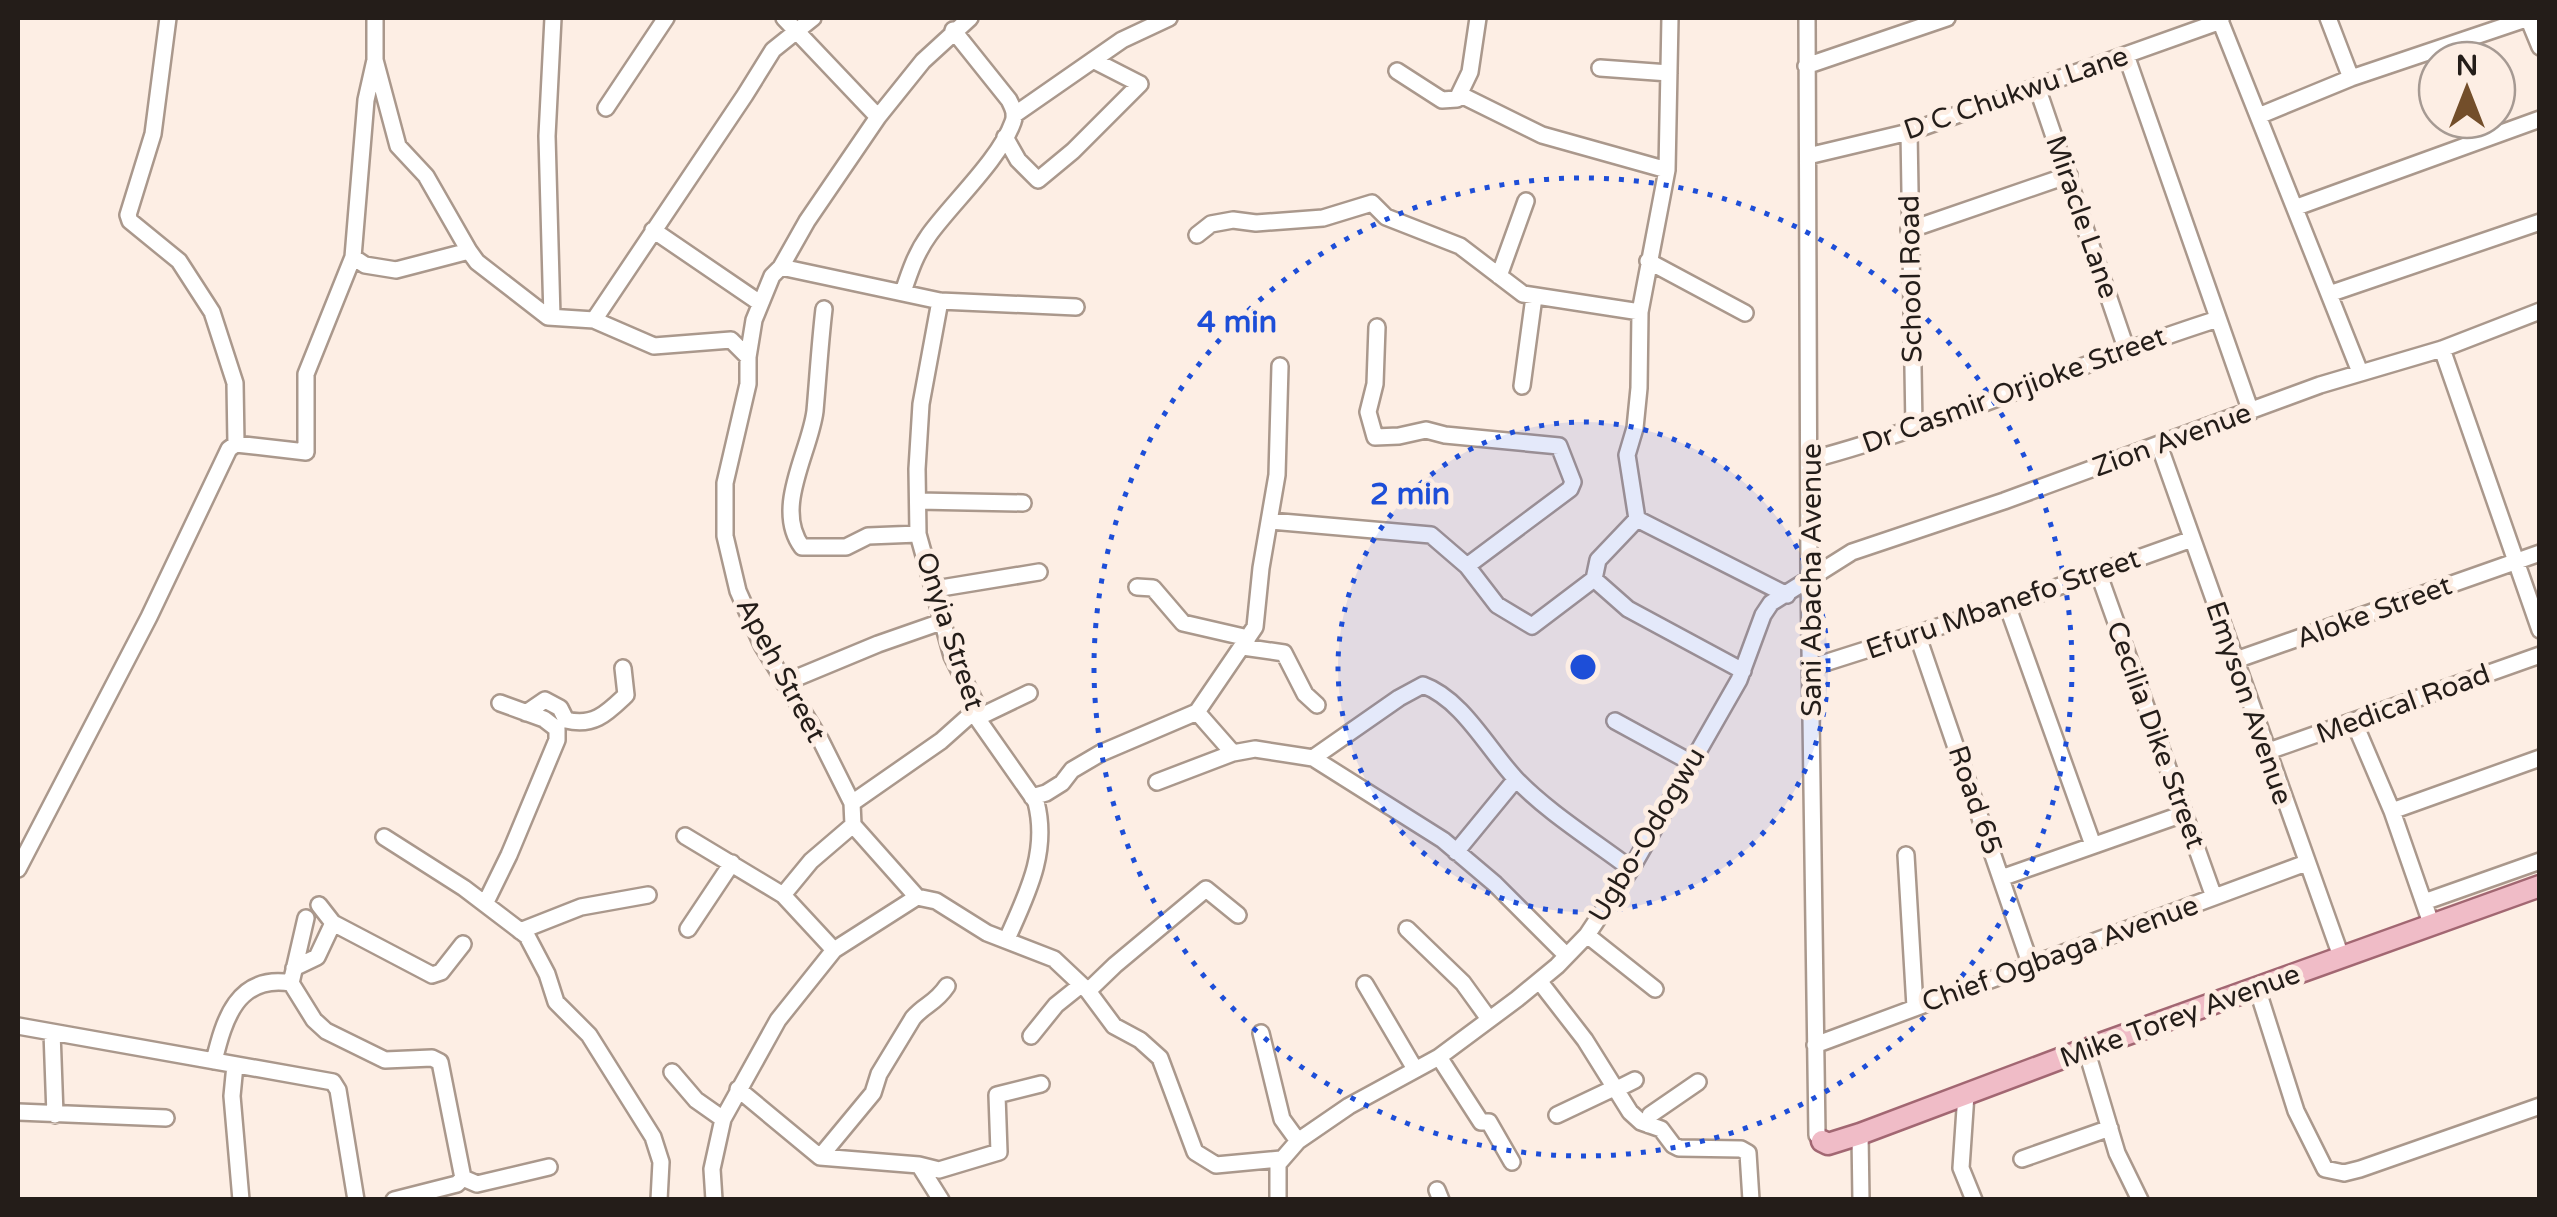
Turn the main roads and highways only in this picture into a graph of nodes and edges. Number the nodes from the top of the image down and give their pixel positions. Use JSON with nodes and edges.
{"nodes":[{"id":1,"x":2540,"y":886,"type":"edge"},
{"id":2,"x":1822,"y":1141,"type":"road end"}],
"edges":[{"from":1,"to":2,"type":"main road","name":"Mike Torey Avenue"}]}
